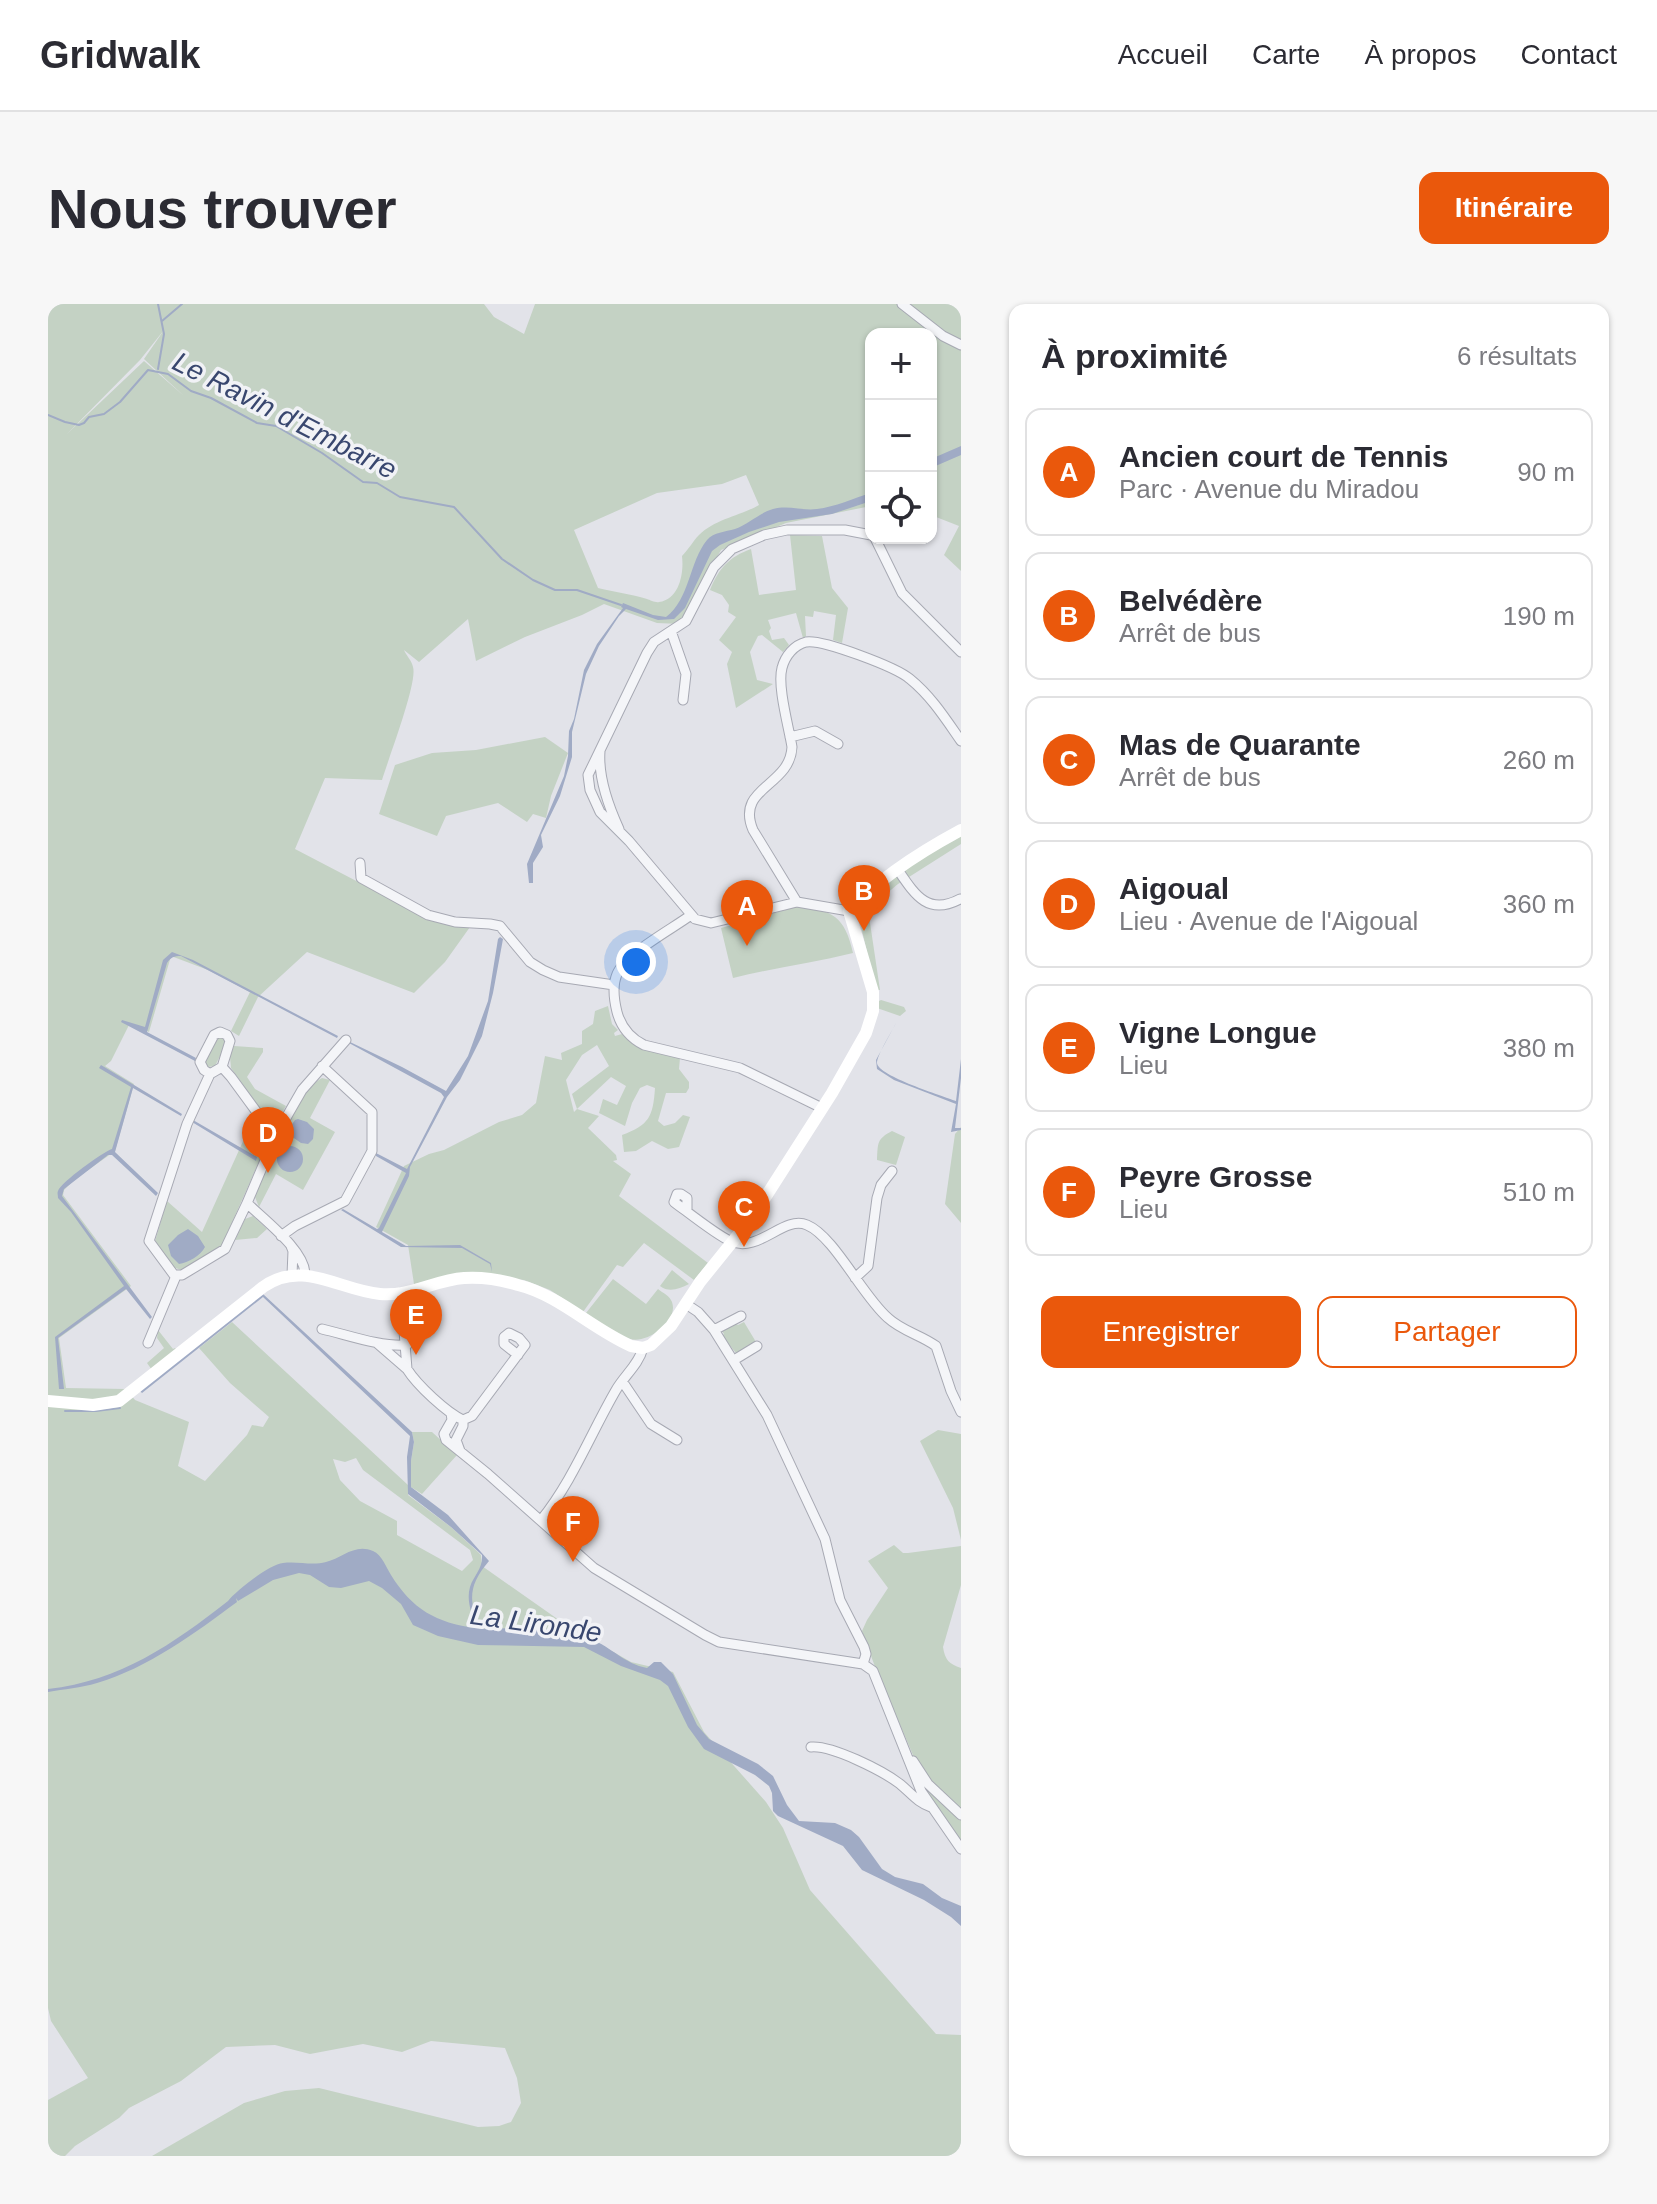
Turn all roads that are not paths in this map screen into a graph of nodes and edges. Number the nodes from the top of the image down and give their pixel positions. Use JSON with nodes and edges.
{"nodes":[{"id":1,"x":902,"y":304,"type":"edge"},
{"id":2,"x":961,"y":345,"type":"edge"},
{"id":3,"x":865,"y":534,"type":"edge"},
{"id":4,"x":877,"y":544,"type":"edge"},
{"id":5,"x":671,"y":631,"type":"junction"},
{"id":6,"x":961,"y":652,"type":"edge"},
{"id":7,"x":683,"y":700,"type":"dead end"},
{"id":8,"x":790,"y":737,"type":"junction"},
{"id":9,"x":961,"y":741,"type":"edge"},
{"id":10,"x":838,"y":744,"type":"dead end"},
{"id":11,"x":600,"y":747,"type":"junction"},
{"id":12,"x":961,"y":830,"type":"edge"},
{"id":13,"x":621,"y":832,"type":"junction"},
{"id":14,"x":360,"y":863,"type":"dead end"},
{"id":15,"x":898,"y":870,"type":"junction"},
{"id":16,"x":960,"y":899,"type":"edge"},
{"id":17,"x":797,"y":902,"type":"junction"},
{"id":18,"x":849,"y":911,"type":"junction"},
{"id":19,"x":691,"y":915,"type":"junction"},
{"id":20,"x":614,"y":985,"type":"junction"},
{"id":21,"x":346,"y":1040,"type":"dead end"},
{"id":22,"x":322,"y":1066,"type":"junction"},
{"id":23,"x":222,"y":1067,"type":"junction"},
{"id":24,"x":210,"y":1074,"type":"junction"},
{"id":25,"x":822,"y":1108,"type":"junction"},
{"id":26,"x":275,"y":1137,"type":"junction"},
{"id":27,"x":892,"y":1171,"type":"dead end"},
{"id":28,"x":247,"y":1203,"type":"junction"},
{"id":29,"x":687,"y":1211,"type":"dead end"},
{"id":30,"x":281,"y":1236,"type":"junction"},
{"id":31,"x":733,"y":1242,"type":"junction"},
{"id":32,"x":299,"y":1275,"type":"junction"},
{"id":33,"x":176,"y":1276,"type":"junction"},
{"id":34,"x":855,"y":1278,"type":"junction"},
{"id":35,"x":401,"y":1293,"type":"junction"},
{"id":36,"x":686,"y":1304,"type":"junction"},
{"id":37,"x":741,"y":1316,"type":"dead end"},
{"id":38,"x":322,"y":1329,"type":"dead end"},
{"id":39,"x":714,"y":1330,"type":"junction"},
{"id":40,"x":148,"y":1343,"type":"dead end"},
{"id":41,"x":377,"y":1343,"type":"junction"},
{"id":42,"x":407,"y":1345,"type":"junction"},
{"id":43,"x":757,"y":1346,"type":"dead end"},
{"id":44,"x":643,"y":1348,"type":"junction"},
{"id":45,"x":518,"y":1355,"type":"dead end"},
{"id":46,"x":734,"y":1360,"type":"junction"},
{"id":47,"x":407,"y":1369,"type":"junction"},
{"id":48,"x":622,"y":1381,"type":"junction"},
{"id":49,"x":48,"y":1401,"type":"edge"},
{"id":50,"x":961,"y":1412,"type":"edge"},
{"id":51,"x":451,"y":1413,"type":"junction"},
{"id":52,"x":463,"y":1420,"type":"junction"},
{"id":53,"x":451,"y":1440,"type":"junction"},
{"id":54,"x":677,"y":1440,"type":"dead end"},
{"id":55,"x":541,"y":1520,"type":"junction"},
{"id":56,"x":863,"y":1664,"type":"junction"},
{"id":57,"x":811,"y":1747,"type":"dead end"},
{"id":58,"x":905,"y":1750,"type":"junction"},
{"id":59,"x":931,"y":1807,"type":"junction"},
{"id":60,"x":961,"y":1815,"type":"edge"},
{"id":61,"x":961,"y":1849,"type":"edge"}],
"edges":[{"from":1,"to":2,"type":"street"},
{"from":3,"to":5,"type":"street"},
{"from":4,"to":6,"type":"street"},
{"from":5,"to":7,"type":"street"},
{"from":5,"to":11,"type":"street"},
{"from":8,"to":9,"type":"street"},
{"from":8,"to":10,"type":"street"},
{"from":8,"to":17,"type":"street"},
{"from":11,"to":13,"type":"street"},
{"from":11,"to":13,"type":"street"},
{"from":12,"to":15,"type":"street"},
{"from":13,"to":19,"type":"street"},
{"from":14,"to":20,"type":"street"},
{"from":15,"to":16,"type":"street"},
{"from":15,"to":18,"type":"street"},
{"from":17,"to":18,"type":"street"},
{"from":17,"to":19,"type":"street"},
{"from":18,"to":25,"type":"street"},
{"from":19,"to":20,"type":"street"},
{"from":20,"to":25,"type":"street"},
{"from":21,"to":22,"type":"street"},
{"from":22,"to":26,"type":"street"},
{"from":22,"to":30,"type":"street"},
{"from":23,"to":24,"type":"street"},
{"from":23,"to":24,"type":"street"},
{"from":23,"to":26,"type":"street"},
{"from":24,"to":33,"type":"street"},
{"from":25,"to":31,"type":"street"},
{"from":26,"to":28,"type":"street"},
{"from":27,"to":34,"type":"street"},
{"from":28,"to":30,"type":"street"},
{"from":28,"to":33,"type":"street"},
{"from":29,"to":31,"type":"street"},
{"from":30,"to":32,"type":"street"},
{"from":31,"to":34,"type":"street"},
{"from":31,"to":36,"type":"street"},
{"from":32,"to":35,"type":"street"},
{"from":32,"to":49,"type":"street"},
{"from":33,"to":40,"type":"street"},
{"from":34,"to":50,"type":"street"},
{"from":35,"to":42,"type":"street"},
{"from":35,"to":44,"type":"street"},
{"from":36,"to":39,"type":"street"},
{"from":36,"to":44,"type":"street"},
{"from":37,"to":39,"type":"street"},
{"from":38,"to":41,"type":"street"},
{"from":39,"to":46,"type":"street"},
{"from":41,"to":42,"type":"street"},
{"from":41,"to":47,"type":"street"},
{"from":42,"to":47,"type":"street"},
{"from":43,"to":46,"type":"street"},
{"from":44,"to":48,"type":"street"},
{"from":45,"to":52,"type":"street"},
{"from":46,"to":56,"type":"street"},
{"from":47,"to":51,"type":"street"},
{"from":48,"to":54,"type":"street"},
{"from":48,"to":55,"type":"street"},
{"from":51,"to":52,"type":"street"},
{"from":51,"to":53,"type":"street"},
{"from":52,"to":53,"type":"street"},
{"from":53,"to":55,"type":"street"},
{"from":55,"to":56,"type":"street"},
{"from":56,"to":58,"type":"street"},
{"from":57,"to":59,"type":"street"},
{"from":58,"to":59,"type":"street"},
{"from":58,"to":60,"type":"street"},
{"from":59,"to":61,"type":"street"}]}
